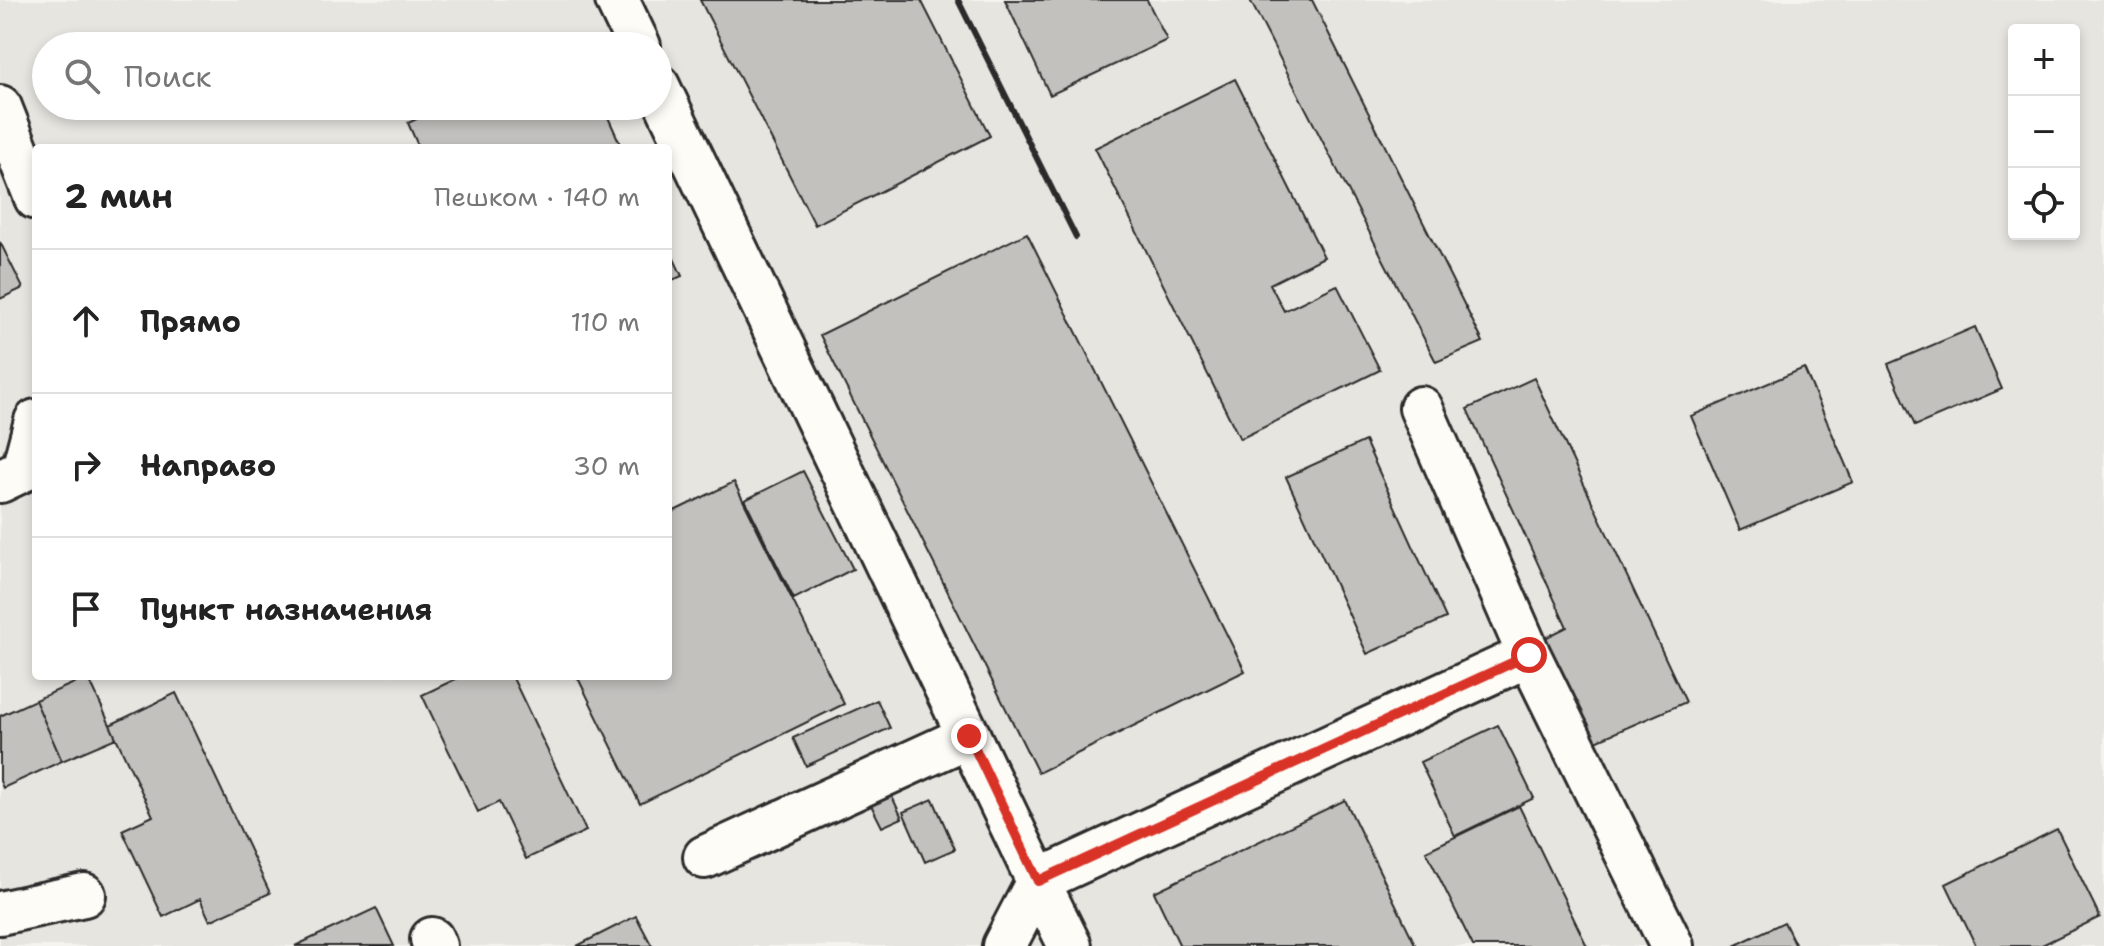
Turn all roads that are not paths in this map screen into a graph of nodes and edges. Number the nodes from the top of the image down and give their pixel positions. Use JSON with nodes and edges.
{"nodes":[{"id":1,"x":617,"y":0,"type":"edge"},
{"id":2,"x":632,"y":32,"type":"edge"},
{"id":3,"x":0,"y":107,"type":"edge"},
{"id":4,"x":672,"y":115,"type":"edge"},
{"id":5,"x":32,"y":188,"type":"edge"},
{"id":6,"x":1421,"y":408,"type":"dead end"},
{"id":7,"x":32,"y":436,"type":"edge"},
{"id":8,"x":0,"y":481,"type":"edge"},
{"id":9,"x":1529,"y":655,"type":"junction"},
{"id":10,"x":969,"y":736,"type":"junction"},
{"id":11,"x":705,"y":857,"type":"dead end"},
{"id":12,"x":1038,"y":881,"type":"junction"},
{"id":13,"x":84,"y":895,"type":"dead end"},
{"id":14,"x":0,"y":913,"type":"edge"},
{"id":15,"x":1004,"y":946,"type":"edge"},
{"id":16,"x":1070,"y":946,"type":"edge"},
{"id":17,"x":1672,"y":946,"type":"edge"}],
"edges":[{"from":1,"to":2,"type":"lane"},
{"from":3,"to":5,"type":"lane"},
{"from":4,"to":10,"type":"lane"},
{"from":6,"to":9,"type":"lane"},
{"from":7,"to":8,"type":"lane"},
{"from":9,"to":12,"type":"lane"},
{"from":9,"to":17,"type":"lane"},
{"from":10,"to":11,"type":"lane"},
{"from":10,"to":12,"type":"lane"},
{"from":12,"to":15,"type":"lane"},
{"from":12,"to":16,"type":"lane"},
{"from":13,"to":14,"type":"lane"}]}
